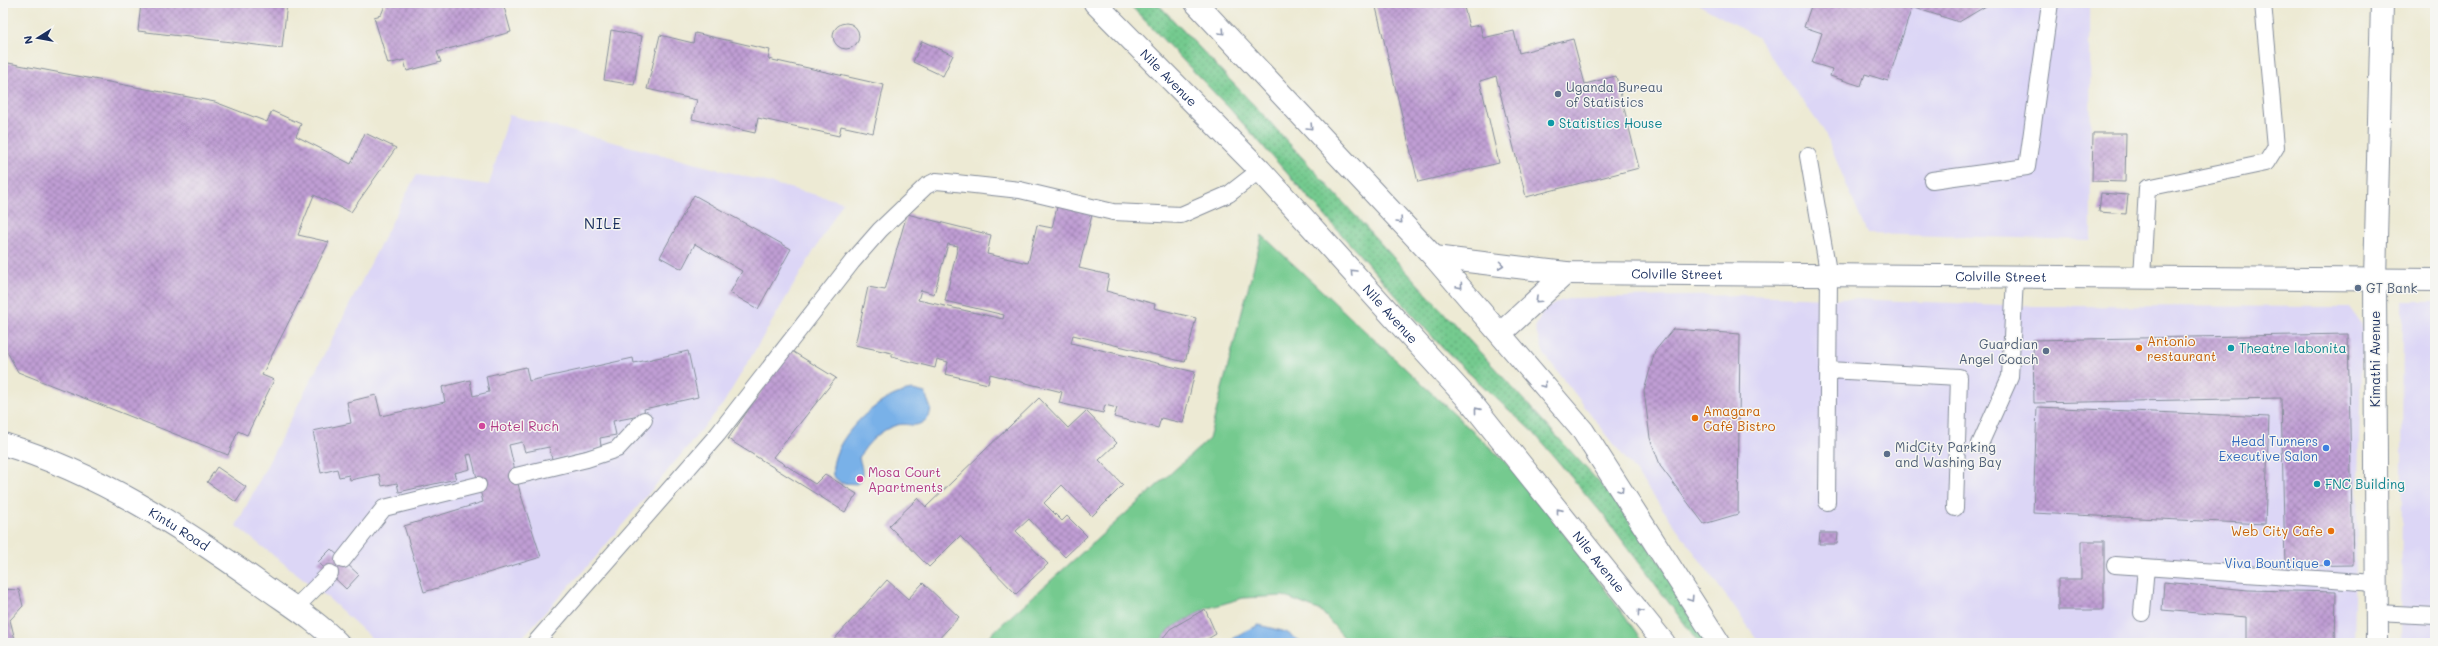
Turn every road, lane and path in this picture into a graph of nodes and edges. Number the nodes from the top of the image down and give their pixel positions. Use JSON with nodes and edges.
{"nodes":[{"id":1,"x":1095,"y":3,"type":"edge"},
{"id":2,"x":1196,"y":3,"type":"edge"},
{"id":3,"x":2050,"y":3,"type":"edge"},
{"id":4,"x":2263,"y":3,"type":"edge"},
{"id":5,"x":2382,"y":3,"type":"edge"},
{"id":6,"x":1808,"y":156,"type":"dead end"},
{"id":7,"x":1260,"y":170,"type":"junction"},
{"id":8,"x":1932,"y":180,"type":"dead end"},
{"id":9,"x":1434,"y":257,"type":"junction"},
{"id":10,"x":1566,"y":273,"type":"junction"},
{"id":11,"x":1829,"y":277,"type":"junction"},
{"id":12,"x":2015,"y":278,"type":"junction"},
{"id":13,"x":2142,"y":278,"type":"junction"},
{"id":14,"x":2375,"y":279,"type":"junction"},
{"id":15,"x":2435,"y":280,"type":"edge"},
{"id":16,"x":1502,"y":333,"type":"junction"},
{"id":17,"x":1828,"y":370,"type":"junction"},
{"id":18,"x":644,"y":420,"type":"dead end"},
{"id":19,"x":3,"y":444,"type":"edge"},
{"id":20,"x":1980,"y":444,"type":"dead end"},
{"id":21,"x":516,"y":476,"type":"dead end"},
{"id":22,"x":478,"y":485,"type":"dead end"},
{"id":23,"x":1827,"y":502,"type":"dead end"},
{"id":24,"x":1954,"y":508,"type":"dead end"},
{"id":25,"x":343,"y":560,"type":"dead end"},
{"id":26,"x":2115,"y":565,"type":"dead end"},
{"id":27,"x":2146,"y":568,"type":"junction"},
{"id":28,"x":330,"y":573,"type":"dead end"},
{"id":29,"x":2376,"y":583,"type":"junction"},
{"id":30,"x":295,"y":608,"type":"junction"},
{"id":31,"x":2142,"y":613,"type":"dead end"},
{"id":32,"x":2377,"y":613,"type":"junction"},
{"id":33,"x":2435,"y":616,"type":"edge"},
{"id":34,"x":338,"y":643,"type":"edge"},
{"id":35,"x":535,"y":643,"type":"edge"},
{"id":36,"x":1664,"y":643,"type":"edge"},
{"id":37,"x":1719,"y":643,"type":"edge"},
{"id":38,"x":2377,"y":643,"type":"edge"}],
"edges":[{"from":1,"to":7,"type":"street","name":"Nile Avenue"},
{"from":2,"to":9,"type":"street","one_way":true},
{"from":3,"to":8,"type":"lane"},
{"from":4,"to":13,"type":"lane"},
{"from":5,"to":14,"type":"street","name":"Kimathi Avenue"},
{"from":6,"to":11,"type":"lane"},
{"from":7,"to":35,"type":"lane"},
{"from":36,"to":7,"type":"street","name":"Nile Avenue","one_way":true},
{"from":9,"to":10,"type":"street","name":"Colville Street","one_way":true},
{"from":9,"to":16,"type":"street","one_way":true},
{"from":10,"to":11,"type":"street","name":"Colville Street"},
{"from":10,"to":16,"type":"street","one_way":true},
{"from":11,"to":12,"type":"street","name":"Colville Street"},
{"from":11,"to":17,"type":"lane"},
{"from":12,"to":13,"type":"street","name":"Colville Street"},
{"from":12,"to":20,"type":"lane"},
{"from":13,"to":14,"type":"street","name":"Colville Street"},
{"from":14,"to":15,"type":"street","name":"Colville Street"},
{"from":14,"to":29,"type":"street","name":"Kimathi Avenue"},
{"from":16,"to":37,"type":"street","one_way":true},
{"from":17,"to":23,"type":"lane"},
{"from":17,"to":24,"type":"lane"},
{"from":18,"to":21,"type":"lane"},
{"from":19,"to":30,"type":"street","name":"Kintu Road"},
{"from":22,"to":25,"type":"lane"},
{"from":26,"to":27,"type":"lane"},
{"from":27,"to":29,"type":"lane"},
{"from":27,"to":31,"type":"lane"},
{"from":28,"to":30,"type":"lane"},
{"from":29,"to":32,"type":"street","name":"Kimathi Avenue"},
{"from":30,"to":34,"type":"street","name":"Kintu Road"},
{"from":32,"to":33,"type":"lane"},
{"from":32,"to":38,"type":"street","name":"Kimathi Avenue"}]}
